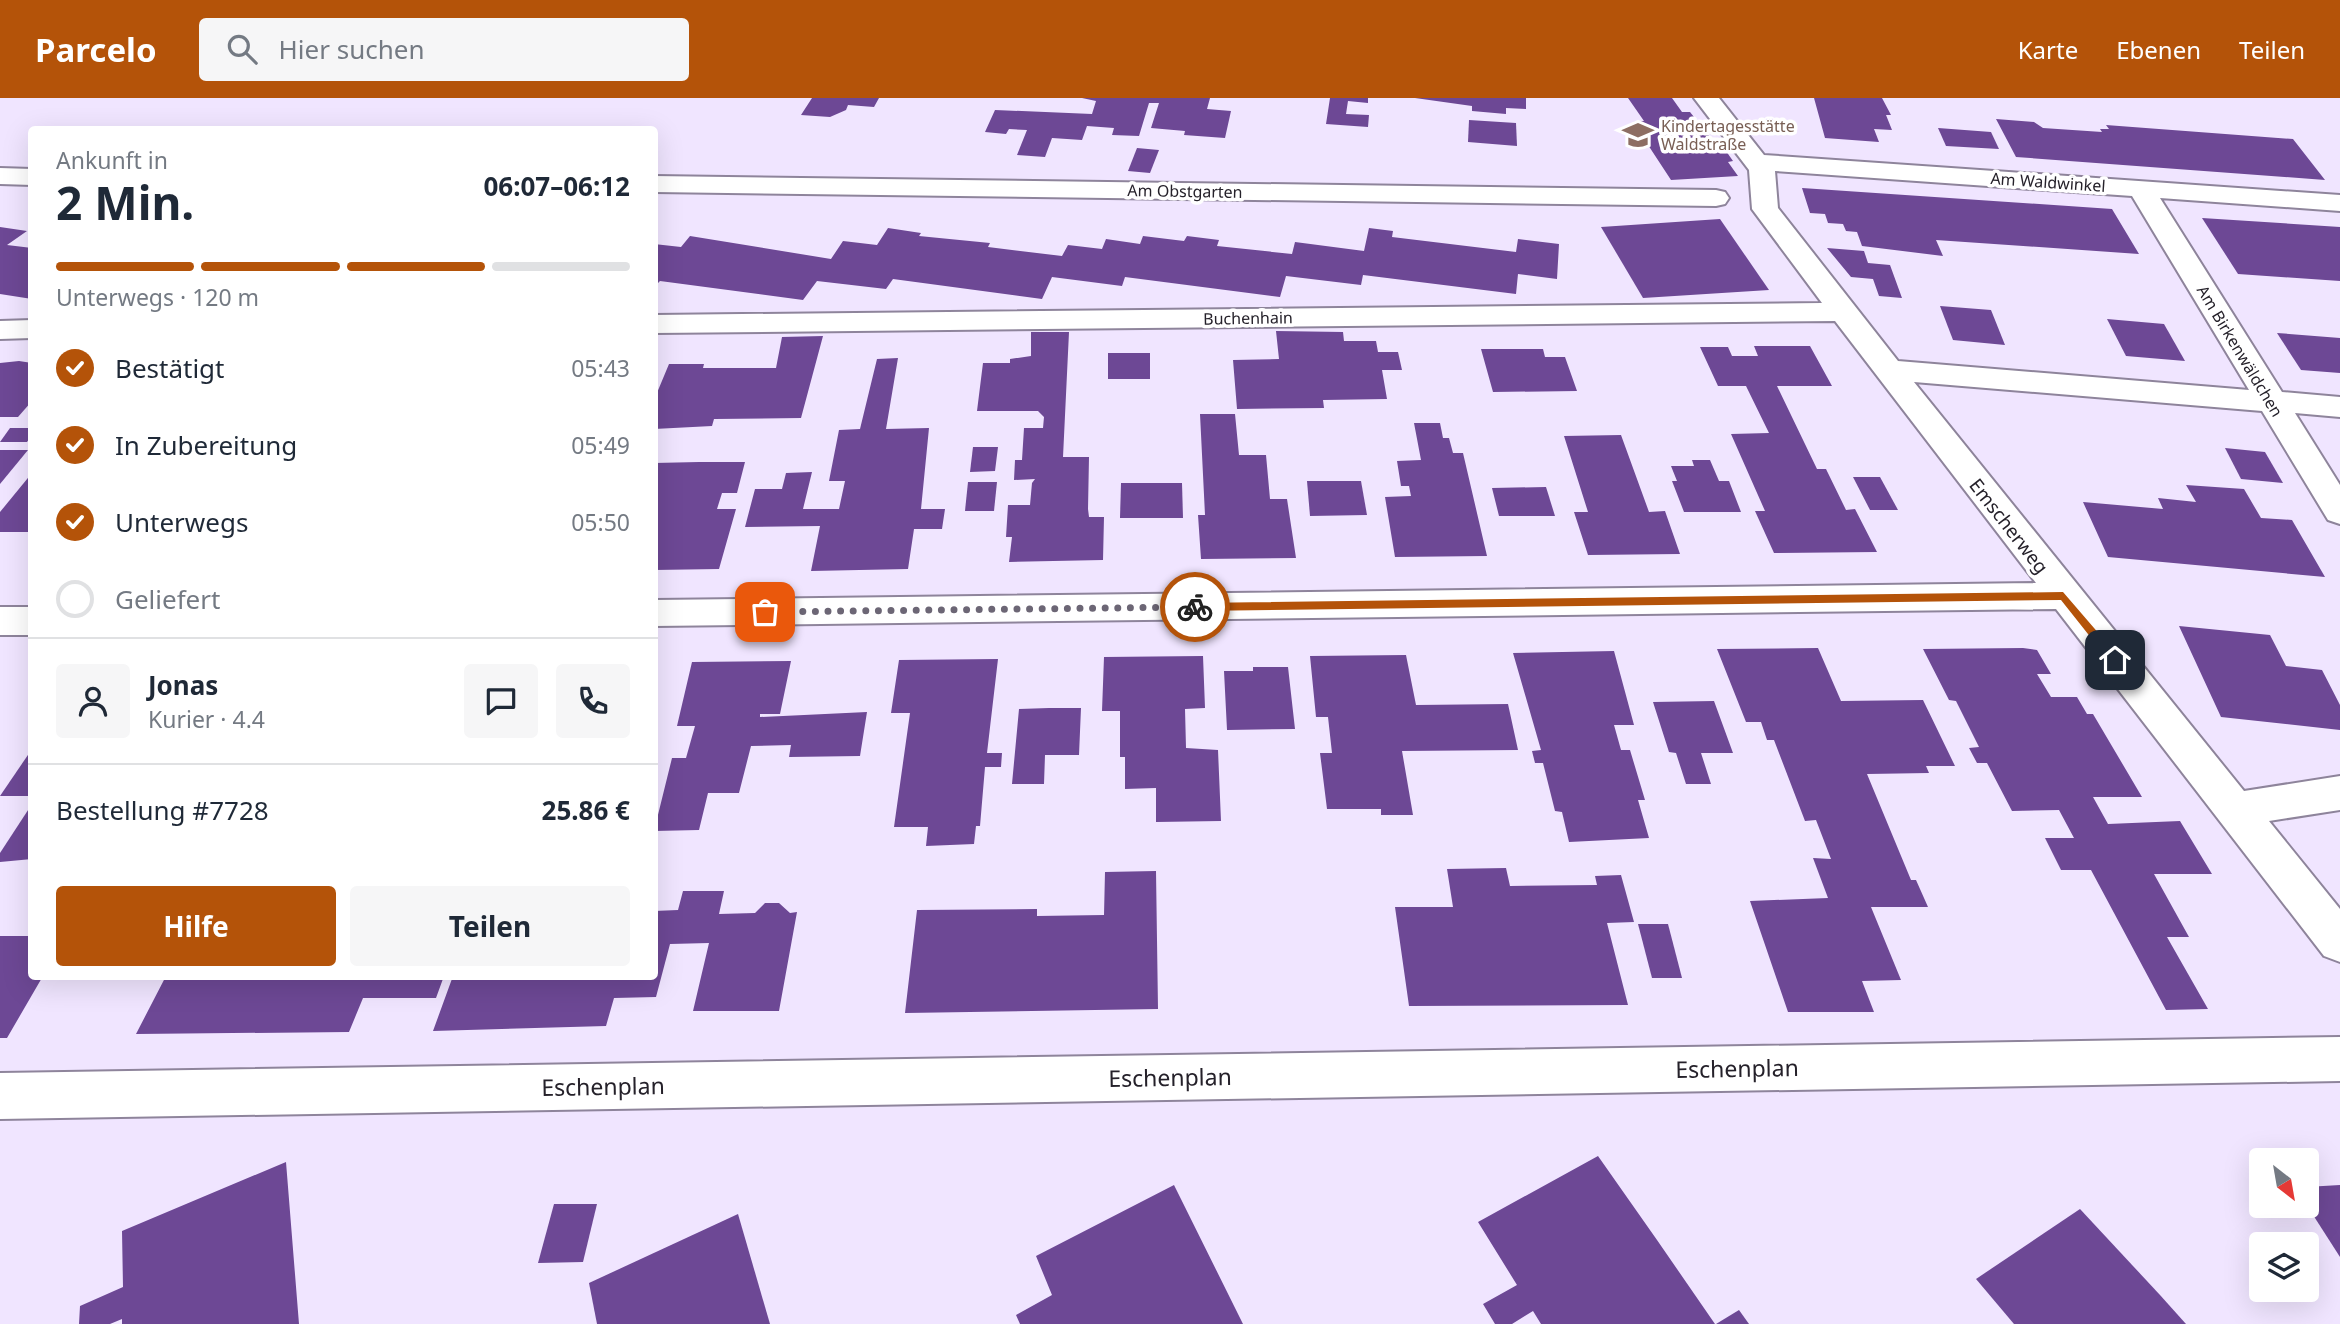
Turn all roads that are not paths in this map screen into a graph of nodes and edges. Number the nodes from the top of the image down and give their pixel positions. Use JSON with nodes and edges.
{"nodes":[{"id":1,"x":1706,"y":98,"type":"edge"},
{"id":2,"x":1757,"y":162,"type":"junction"},
{"id":3,"x":0,"y":176,"type":"edge"},
{"id":4,"x":28,"y":177,"type":"edge"},
{"id":5,"x":658,"y":184,"type":"edge"},
{"id":6,"x":2141,"y":189,"type":"junction"},
{"id":7,"x":1716,"y":198,"type":"dead end"},
{"id":8,"x":2340,"y":203,"type":"edge"},
{"id":9,"x":1842,"y":312,"type":"junction"},
{"id":10,"x":658,"y":324,"type":"edge"},
{"id":11,"x":28,"y":329,"type":"edge"},
{"id":12,"x":0,"y":330,"type":"edge"},
{"id":13,"x":1887,"y":370,"type":"junction"},
{"id":14,"x":2270,"y":401,"type":"junction"},
{"id":15,"x":2340,"y":407,"type":"edge"},
{"id":16,"x":2340,"y":512,"type":"edge"},
{"id":17,"x":2063,"y":596,"type":"junction"},
{"id":18,"x":658,"y":613,"type":"edge"},
{"id":19,"x":0,"y":621,"type":"edge"},
{"id":20,"x":28,"y":621,"type":"edge"},
{"id":21,"x":2340,"y":793,"type":"edge"},
{"id":22,"x":2236,"y":809,"type":"junction"},
{"id":23,"x":2340,"y":942,"type":"edge"},
{"id":24,"x":2340,"y":1059,"type":"edge"},
{"id":25,"x":0,"y":1096,"type":"edge"}],
"edges":[{"from":1,"to":2,"type":"street"},
{"from":2,"to":6,"type":"street","name":"Am Waldwinkel"},
{"from":2,"to":9,"type":"street","name":"Emscherweg"},
{"from":3,"to":4,"type":"street"},
{"from":5,"to":7,"type":"street","name":"Am Obstgarten"},
{"from":6,"to":8,"type":"street","name":"Am Waldwinkel"},
{"from":6,"to":14,"type":"street","name":"Am Birkenwäldchen"},
{"from":9,"to":10,"type":"street","name":"Buchenhain"},
{"from":9,"to":13,"type":"street","name":"Emscherweg"},
{"from":11,"to":12,"type":"street"},
{"from":13,"to":14,"type":"street"},
{"from":13,"to":17,"type":"street","name":"Emscherweg"},
{"from":14,"to":15,"type":"street"},
{"from":14,"to":16,"type":"street","name":"Am Birkenwäldchen"},
{"from":17,"to":18,"type":"street"},
{"from":17,"to":22,"type":"street","name":"Emscherweg"},
{"from":19,"to":20,"type":"street"},
{"from":21,"to":22,"type":"street"},
{"from":22,"to":23,"type":"street","name":"Emscherweg"},
{"from":24,"to":25,"type":"street","name":"Eschenplan"}]}
